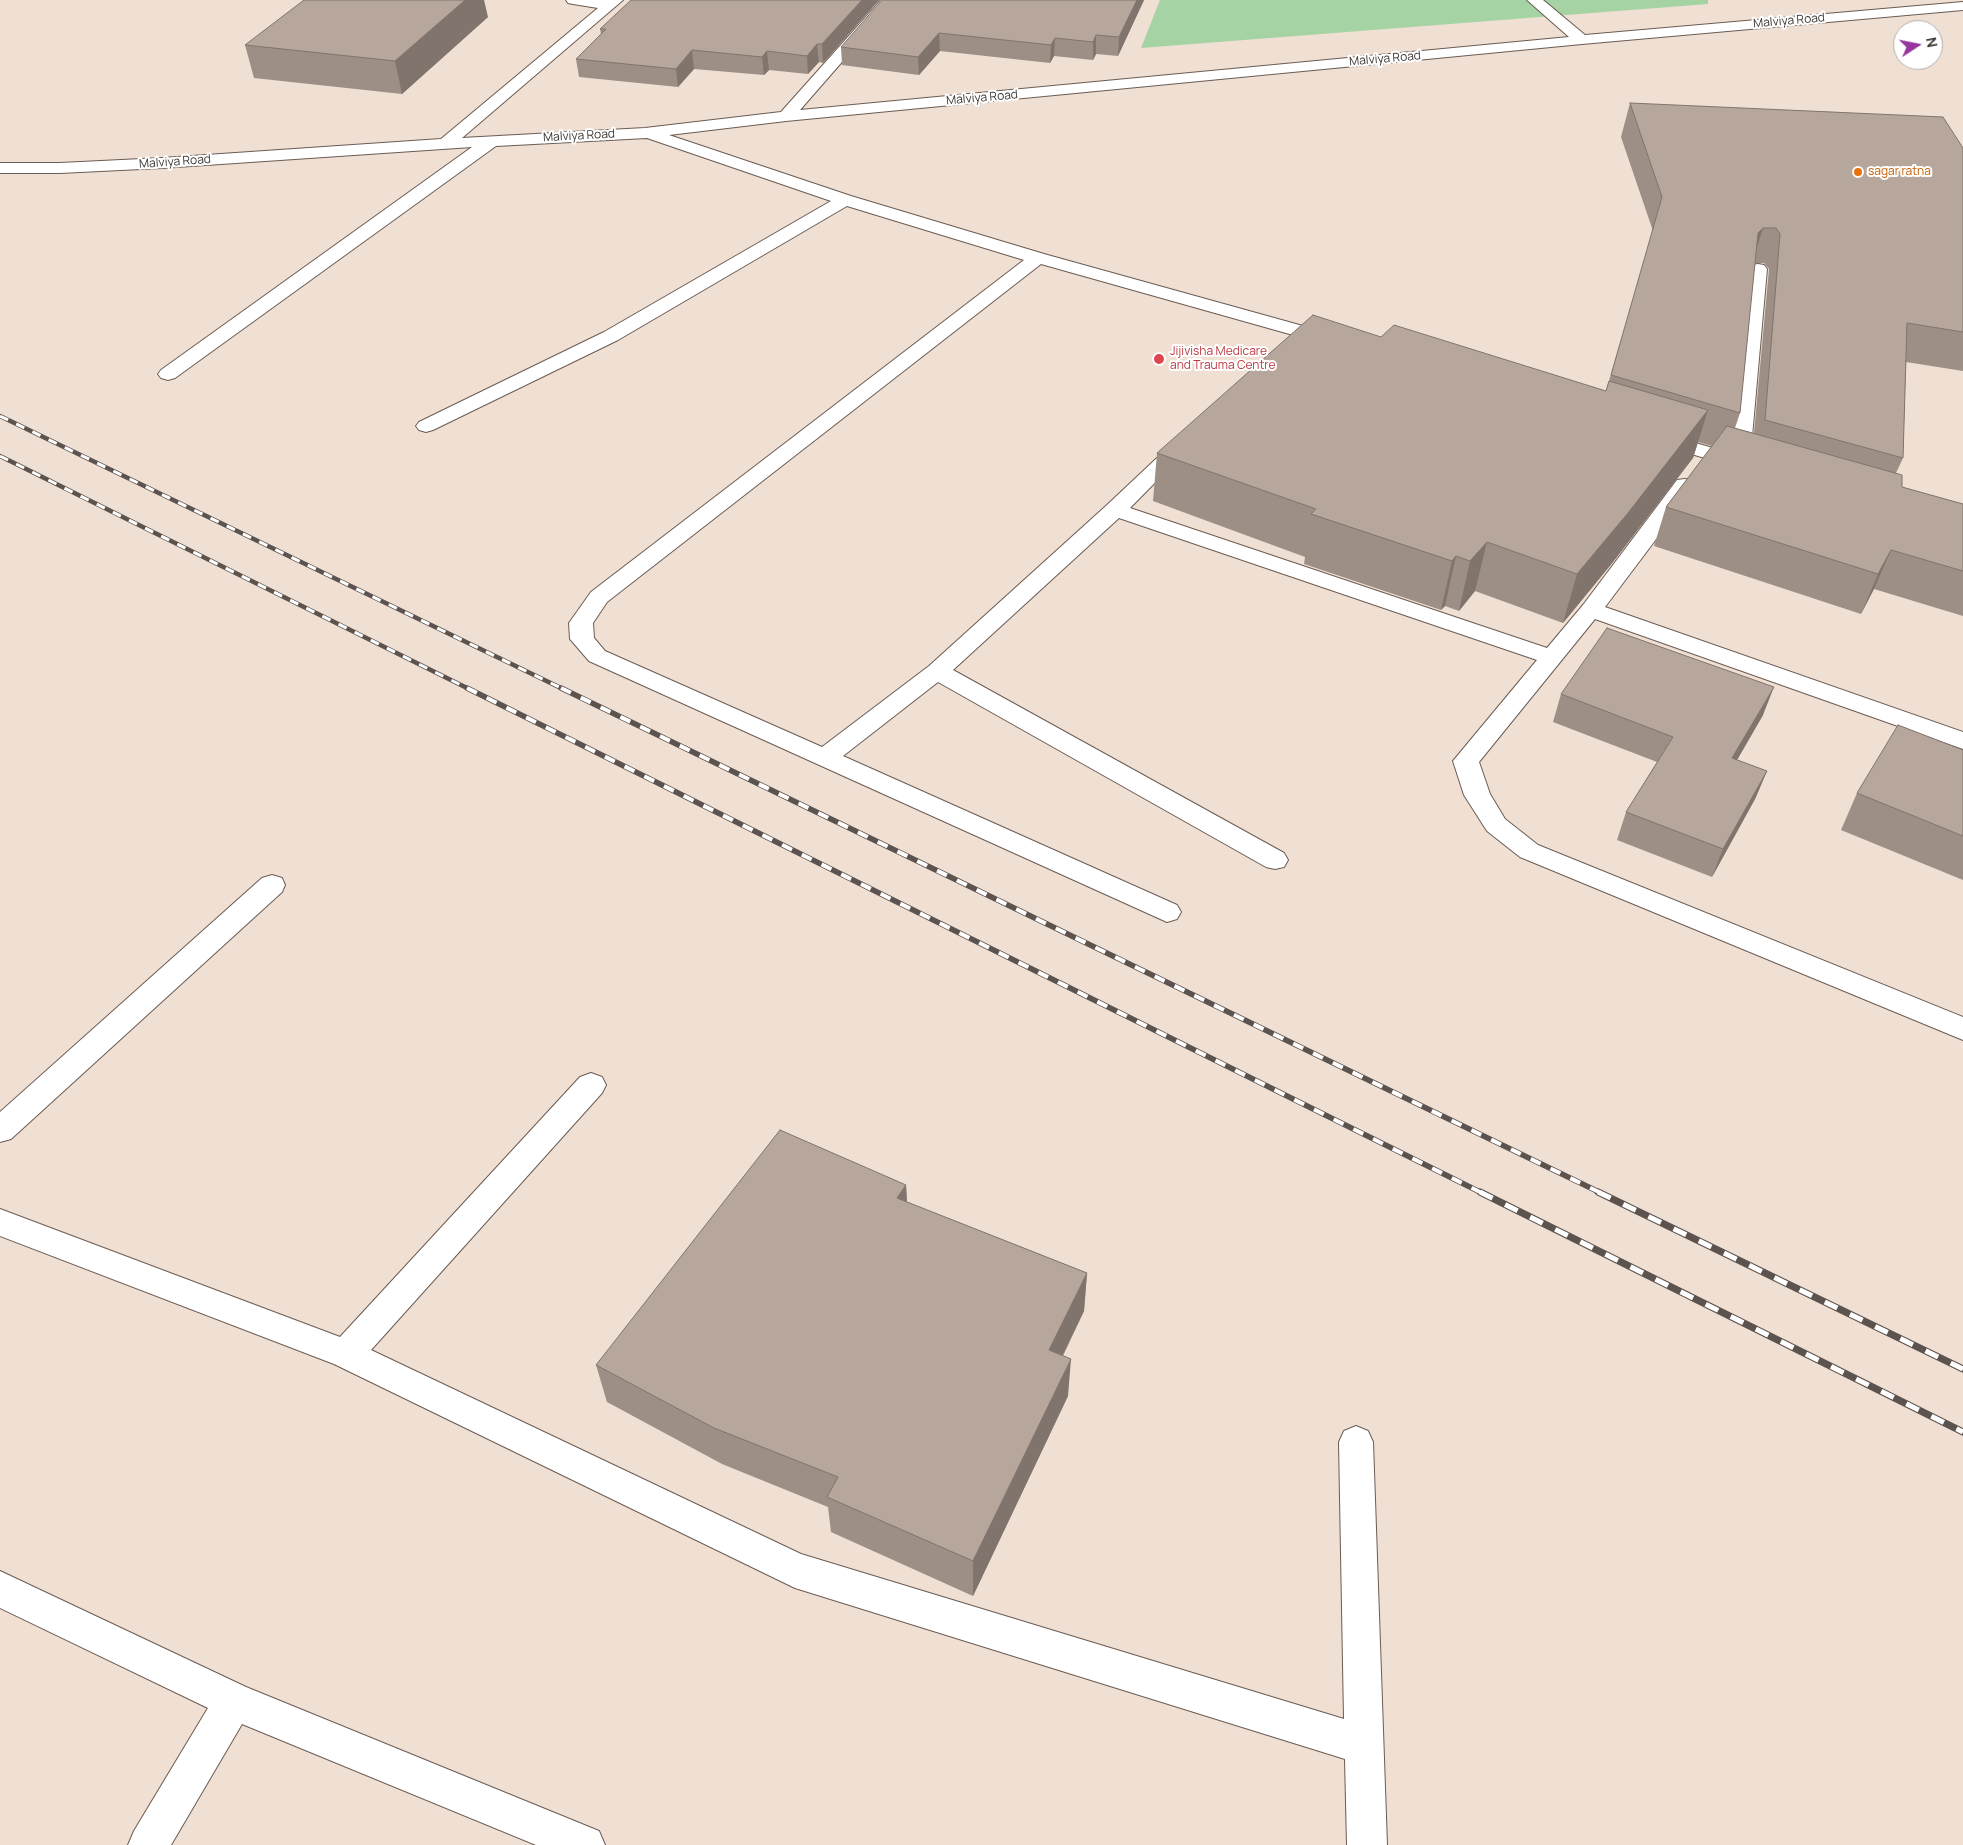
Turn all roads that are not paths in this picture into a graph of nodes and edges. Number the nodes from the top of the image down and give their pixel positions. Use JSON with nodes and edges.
{"nodes":[{"id":1,"x":573,"y":0,"type":"edge"},
{"id":2,"x":889,"y":0,"type":"edge"},
{"id":3,"x":1534,"y":0,"type":"edge"},
{"id":4,"x":1849,"y":0,"type":"edge"},
{"id":5,"x":613,"y":2,"type":"edge"},
{"id":6,"x":1963,"y":6,"type":"edge"},
{"id":7,"x":1851,"y":16,"type":"junction"},
{"id":8,"x":1582,"y":40,"type":"junction"},
{"id":9,"x":786,"y":116,"type":"junction"},
{"id":10,"x":644,"y":132,"type":"junction"},
{"id":11,"x":492,"y":141,"type":"junction"},
{"id":12,"x":445,"y":144,"type":"junction"},
{"id":13,"x":0,"y":168,"type":"edge"},
{"id":14,"x":845,"y":200,"type":"junction"},
{"id":15,"x":1038,"y":258,"type":"junction"},
{"id":16,"x":1758,"y":269,"type":"edge"},
{"id":17,"x":1348,"y":345,"type":"edge"},
{"id":18,"x":168,"y":374,"type":"dead end"},
{"id":19,"x":426,"y":426,"type":"dead end"},
{"id":20,"x":1194,"y":434,"type":"edge"},
{"id":21,"x":1642,"y":434,"type":"edge"},
{"id":22,"x":1709,"y":454,"type":"junction"},
{"id":23,"x":1115,"y":510,"type":"junction"},
{"id":24,"x":1591,"y":610,"type":"junction"},
{"id":25,"x":1551,"y":657,"type":"junction"},
{"id":26,"x":937,"y":671,"type":"junction"},
{"id":27,"x":1963,"y":741,"type":"edge"},
{"id":28,"x":824,"y":758,"type":"junction"},
{"id":29,"x":1275,"y":860,"type":"dead end"},
{"id":30,"x":272,"y":885,"type":"dead end"},
{"id":31,"x":1167,"y":912,"type":"dead end"},
{"id":32,"x":1963,"y":1029,"type":"edge"},
{"id":33,"x":591,"y":1084,"type":"dead end"},
{"id":34,"x":0,"y":1130,"type":"edge"},
{"id":35,"x":0,"y":1222,"type":"edge"},
{"id":36,"x":346,"y":1354,"type":"junction"},
{"id":37,"x":1356,"y":1442,"type":"dead end"},
{"id":38,"x":0,"y":1589,"type":"edge"},
{"id":39,"x":234,"y":1701,"type":"junction"},
{"id":40,"x":1364,"y":1745,"type":"junction"},
{"id":41,"x":148,"y":1845,"type":"edge"},
{"id":42,"x":585,"y":1845,"type":"edge"},
{"id":43,"x":1367,"y":1845,"type":"edge"}],
"edges":[{"from":1,"to":5,"type":"street"},
{"from":2,"to":9,"type":"street"},
{"from":3,"to":8,"type":"street"},
{"from":4,"to":7,"type":"street"},
{"from":5,"to":12,"type":"street"},
{"from":6,"to":7,"type":"street","name":"Malviya Road"},
{"from":7,"to":8,"type":"street","name":"Malviya Road"},
{"from":8,"to":9,"type":"street","name":"Malviya Road"},
{"from":9,"to":10,"type":"street","name":"Malviya Road"},
{"from":10,"to":11,"type":"street","name":"Malviya Road"},
{"from":10,"to":14,"type":"street"},
{"from":11,"to":12,"type":"street","name":"Malviya Road"},
{"from":11,"to":18,"type":"street"},
{"from":12,"to":13,"type":"street","name":"Malviya Road"},
{"from":14,"to":15,"type":"street"},
{"from":14,"to":19,"type":"street"},
{"from":15,"to":17,"type":"street"},
{"from":15,"to":28,"type":"street"},
{"from":16,"to":22,"type":"street"},
{"from":20,"to":23,"type":"street"},
{"from":21,"to":22,"type":"street"},
{"from":22,"to":24,"type":"street"},
{"from":23,"to":25,"type":"street"},
{"from":23,"to":26,"type":"street"},
{"from":24,"to":25,"type":"street"},
{"from":24,"to":27,"type":"street"},
{"from":25,"to":32,"type":"street"},
{"from":26,"to":28,"type":"street"},
{"from":26,"to":29,"type":"street"},
{"from":28,"to":31,"type":"street"},
{"from":30,"to":34,"type":"street"},
{"from":33,"to":36,"type":"street"},
{"from":35,"to":36,"type":"street"},
{"from":36,"to":40,"type":"street"},
{"from":37,"to":40,"type":"street"},
{"from":38,"to":39,"type":"street"},
{"from":39,"to":41,"type":"street"},
{"from":39,"to":42,"type":"street"},
{"from":40,"to":43,"type":"street"}]}
